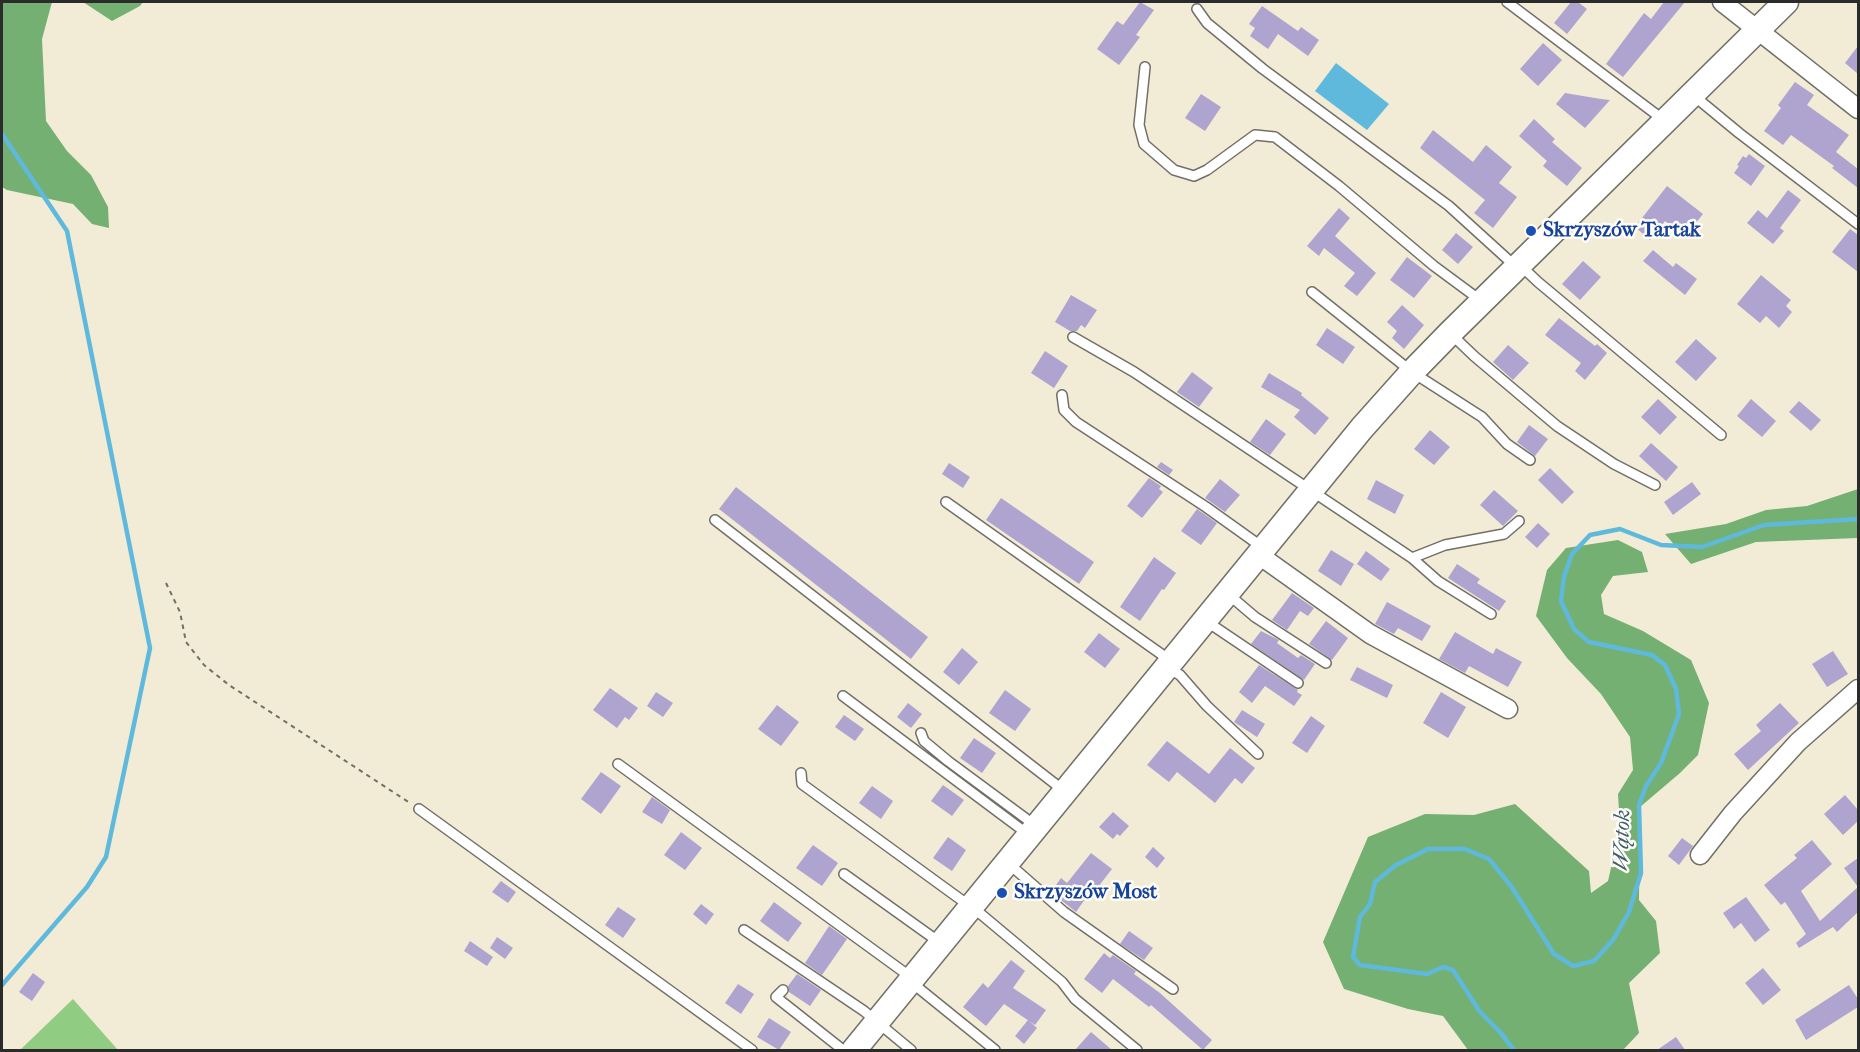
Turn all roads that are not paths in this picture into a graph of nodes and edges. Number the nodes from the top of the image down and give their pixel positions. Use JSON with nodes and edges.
{"nodes":[{"id":1,"x":1507,"y":2,"type":"edge"},
{"id":2,"x":1722,"y":2,"type":"edge"},
{"id":3,"x":1786,"y":2,"type":"edge"},
{"id":4,"x":1197,"y":9,"type":"dead end"},
{"id":5,"x":1758,"y":30,"type":"junction"},
{"id":6,"x":1145,"y":67,"type":"dead end"},
{"id":7,"x":1693,"y":95,"type":"junction"},
{"id":8,"x":1858,"y":109,"type":"edge"},
{"id":9,"x":1666,"y":122,"type":"junction"},
{"id":10,"x":1858,"y":224,"type":"edge"},
{"id":11,"x":1519,"y":266,"type":"junction"},
{"id":12,"x":1312,"y":292,"type":"dead end"},
{"id":13,"x":1482,"y":302,"type":"junction"},
{"id":14,"x":1450,"y":333,"type":"junction"},
{"id":15,"x":1073,"y":337,"type":"dead end"},
{"id":16,"x":1412,"y":372,"type":"junction"},
{"id":17,"x":1062,"y":395,"type":"dead end"},
{"id":18,"x":1721,"y":435,"type":"dead end"},
{"id":19,"x":1530,"y":460,"type":"dead end"},
{"id":20,"x":1655,"y":485,"type":"dead end"},
{"id":21,"x":1311,"y":490,"type":"junction"},
{"id":22,"x":946,"y":502,"type":"dead end"},
{"id":23,"x":715,"y":520,"type":"dead end"},
{"id":24,"x":1519,"y":521,"type":"dead end"},
{"id":25,"x":1262,"y":551,"type":"junction"},
{"id":26,"x":1412,"y":558,"type":"junction"},
{"id":27,"x":1228,"y":594,"type":"junction"},
{"id":28,"x":1491,"y":614,"type":"dead end"},
{"id":29,"x":1206,"y":621,"type":"junction"},
{"id":30,"x":1326,"y":663,"type":"dead end"},
{"id":31,"x":1170,"y":665,"type":"junction"},
{"id":32,"x":1298,"y":683,"type":"dead end"},
{"id":33,"x":1858,"y":689,"type":"edge"},
{"id":34,"x":843,"y":696,"type":"dead end"},
{"id":35,"x":1508,"y":709,"type":"dead end"},
{"id":36,"x":921,"y":733,"type":"dead end"},
{"id":37,"x":1258,"y":754,"type":"dead end"},
{"id":38,"x":618,"y":764,"type":"dead end"},
{"id":39,"x":801,"y":773,"type":"dead end"},
{"id":40,"x":1065,"y":792,"type":"junction"},
{"id":41,"x":419,"y":809,"type":"road end"},
{"id":42,"x":1033,"y":831,"type":"junction"},
{"id":43,"x":1700,"y":855,"type":"dead end"},
{"id":44,"x":1007,"y":862,"type":"junction"},
{"id":45,"x":844,"y":874,"type":"dead end"},
{"id":46,"x":971,"y":906,"type":"junction"},
{"id":47,"x":744,"y":930,"type":"dead end"},
{"id":48,"x":941,"y":943,"type":"junction"},
{"id":49,"x":911,"y":980,"type":"junction"},
{"id":50,"x":1173,"y":989,"type":"dead end"},
{"id":51,"x":783,"y":990,"type":"dead end"},
{"id":52,"x":877,"y":1023,"type":"junction"},
{"id":53,"x":752,"y":1050,"type":"edge"},
{"id":54,"x":843,"y":1050,"type":"edge"},
{"id":55,"x":854,"y":1050,"type":"edge"},
{"id":56,"x":911,"y":1050,"type":"edge"},
{"id":57,"x":995,"y":1050,"type":"edge"},
{"id":58,"x":1137,"y":1050,"type":"edge"}],
"edges":[{"from":1,"to":9,"type":"lane"},
{"from":2,"to":5,"type":"street"},
{"from":3,"to":5,"type":"street"},
{"from":4,"to":11,"type":"lane"},
{"from":5,"to":7,"type":"street"},
{"from":5,"to":8,"type":"street"},
{"from":6,"to":13,"type":"lane"},
{"from":7,"to":9,"type":"street"},
{"from":7,"to":10,"type":"lane"},
{"from":9,"to":11,"type":"street"},
{"from":11,"to":13,"type":"street"},
{"from":11,"to":18,"type":"lane"},
{"from":12,"to":16,"type":"lane"},
{"from":13,"to":14,"type":"street"},
{"from":14,"to":16,"type":"street"},
{"from":14,"to":20,"type":"lane"},
{"from":15,"to":21,"type":"lane"},
{"from":16,"to":19,"type":"lane"},
{"from":16,"to":21,"type":"street"},
{"from":17,"to":25,"type":"lane"},
{"from":21,"to":25,"type":"street"},
{"from":21,"to":26,"type":"lane"},
{"from":22,"to":31,"type":"lane"},
{"from":23,"to":40,"type":"lane"},
{"from":24,"to":26,"type":"lane"},
{"from":25,"to":27,"type":"street"},
{"from":25,"to":35,"type":"street"},
{"from":26,"to":28,"type":"lane"},
{"from":27,"to":29,"type":"street"},
{"from":27,"to":30,"type":"lane"},
{"from":29,"to":31,"type":"street"},
{"from":29,"to":32,"type":"lane"},
{"from":31,"to":37,"type":"lane"},
{"from":31,"to":40,"type":"street"},
{"from":33,"to":43,"type":"street"},
{"from":34,"to":42,"type":"lane"},
{"from":36,"to":42,"type":"lane"},
{"from":38,"to":49,"type":"lane"},
{"from":39,"to":46,"type":"lane"},
{"from":40,"to":42,"type":"street"},
{"from":41,"to":53,"type":"lane"},
{"from":42,"to":44,"type":"street"},
{"from":44,"to":46,"type":"street"},
{"from":44,"to":50,"type":"lane"},
{"from":45,"to":48,"type":"lane"},
{"from":46,"to":48,"type":"street"},
{"from":46,"to":58,"type":"lane"},
{"from":47,"to":52,"type":"lane"},
{"from":48,"to":49,"type":"street"},
{"from":49,"to":52,"type":"street"},
{"from":49,"to":57,"type":"lane"},
{"from":51,"to":54,"type":"lane"},
{"from":52,"to":55,"type":"street"},
{"from":52,"to":56,"type":"lane"}]}
